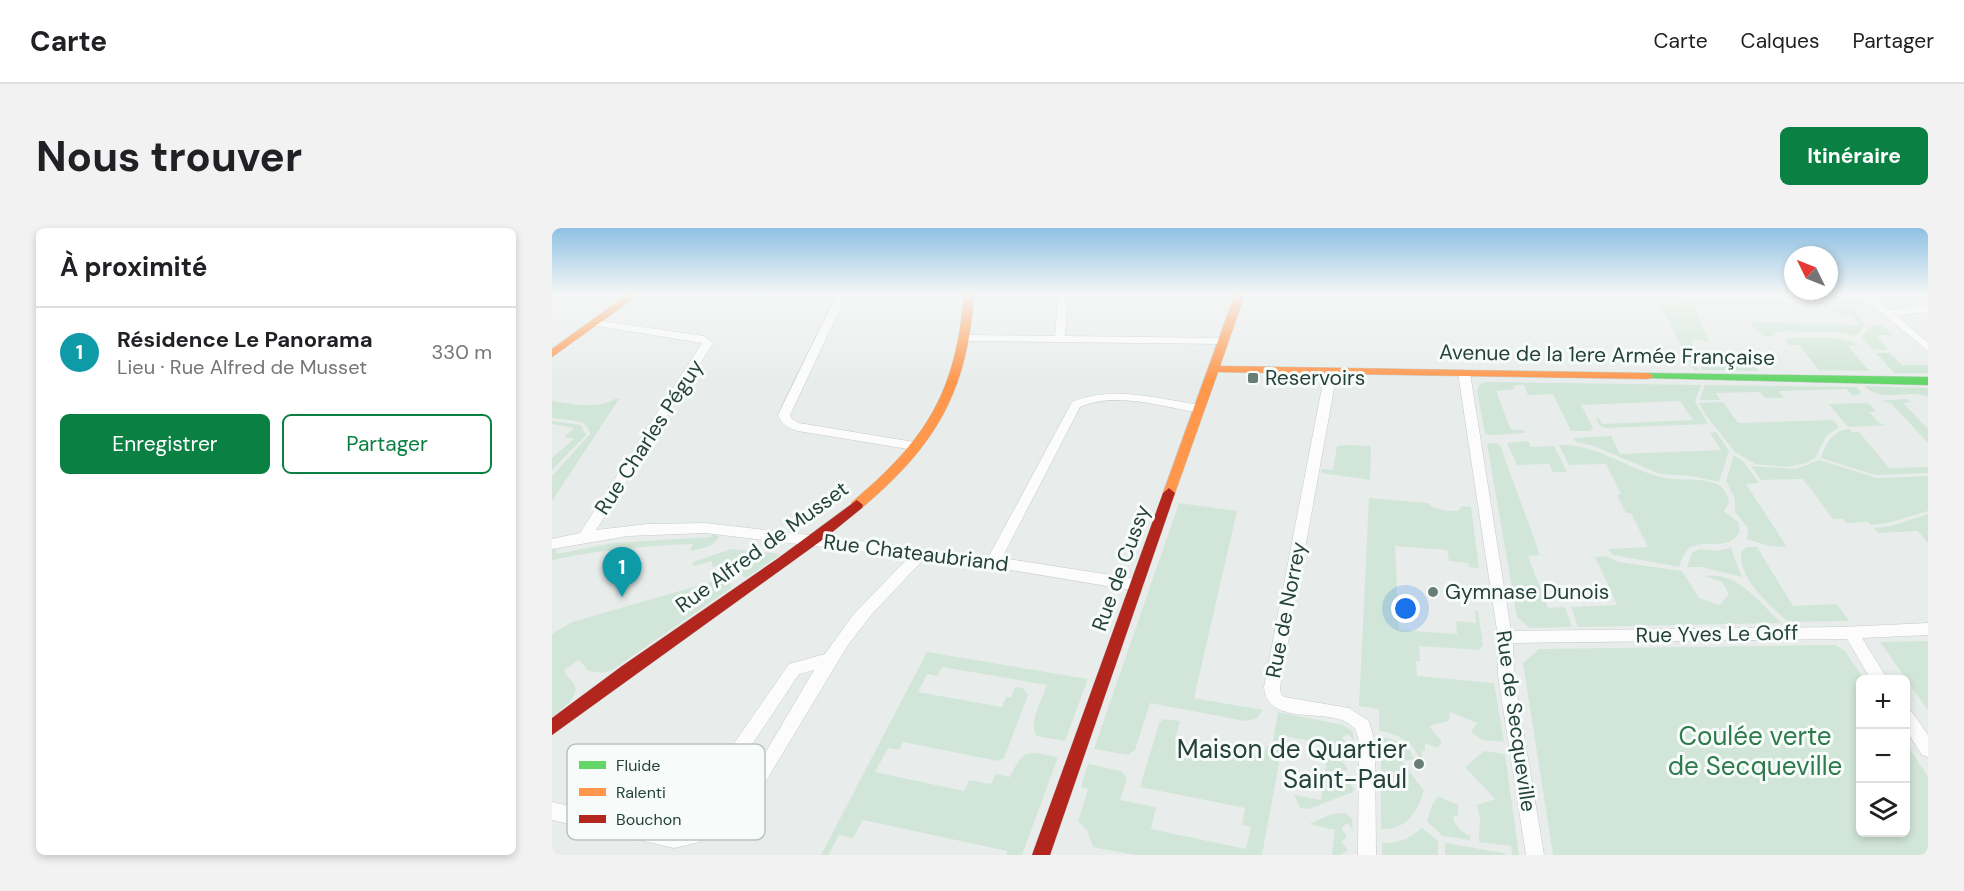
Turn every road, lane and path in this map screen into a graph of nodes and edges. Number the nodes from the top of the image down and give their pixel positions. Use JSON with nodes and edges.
{"nodes":[{"id":1,"x":595,"y":323,"type":"edge"},
{"id":2,"x":597,"y":323,"type":"edge"},
{"id":3,"x":828,"y":323,"type":"edge"},
{"id":4,"x":966,"y":323,"type":"edge"},
{"id":5,"x":1061,"y":323,"type":"edge"},
{"id":6,"x":1230,"y":323,"type":"edge"},
{"id":7,"x":1898,"y":323,"type":"edge"},
{"id":8,"x":965,"y":338,"type":"junction"},
{"id":9,"x":1060,"y":339,"type":"junction"},
{"id":10,"x":1224,"y":341,"type":"junction"},
{"id":11,"x":1928,"y":348,"type":"edge"},
{"id":12,"x":552,"y":354,"type":"edge"},
{"id":13,"x":1214,"y":369,"type":"junction"},
{"id":14,"x":1331,"y":372,"type":"junction"},
{"id":15,"x":1464,"y":373,"type":"junction"},
{"id":16,"x":1928,"y":381,"type":"edge"},
{"id":17,"x":1200,"y":409,"type":"junction"},
{"id":18,"x":914,"y":446,"type":"junction"},
{"id":19,"x":585,"y":536,"type":"junction"},
{"id":20,"x":813,"y":541,"type":"junction"},
{"id":21,"x":552,"y":544,"type":"edge"},
{"id":22,"x":921,"y":553,"type":"junction"},
{"id":23,"x":993,"y":562,"type":"junction"},
{"id":24,"x":1137,"y":585,"type":"junction"},
{"id":25,"x":1928,"y":629,"type":"edge"},
{"id":26,"x":1851,"y":633,"type":"junction"},
{"id":27,"x":1505,"y":637,"type":"junction"},
{"id":28,"x":831,"y":659,"type":"junction"},
{"id":29,"x":1877,"y":675,"type":"edge"},
{"id":30,"x":1910,"y":724,"type":"edge"},
{"id":31,"x":552,"y":728,"type":"edge"},
{"id":32,"x":744,"y":744,"type":"edge"},
{"id":33,"x":1928,"y":749,"type":"edge"},
{"id":34,"x":765,"y":769,"type":"edge"},
{"id":35,"x":552,"y":811,"type":"edge"},
{"id":36,"x":567,"y":814,"type":"edge"},
{"id":37,"x":1041,"y":855,"type":"edge"},
{"id":38,"x":1367,"y":855,"type":"edge"},
{"id":39,"x":1535,"y":855,"type":"edge"}],
"edges":[{"from":1,"to":12,"type":"street"},
{"from":2,"to":19,"type":"street","name":"Rue Charles Péguy"},
{"from":3,"to":18,"type":"street"},
{"from":4,"to":8,"type":"street","name":"Rue Alfred de Musset"},
{"from":5,"to":9,"type":"street"},
{"from":6,"to":10,"type":"street","name":"Rue de Cussy"},
{"from":7,"to":11,"type":"street"},
{"from":8,"to":9,"type":"street"},
{"from":8,"to":18,"type":"street","name":"Rue Alfred de Musset"},
{"from":9,"to":10,"type":"street"},
{"from":10,"to":13,"type":"street","name":"Rue de Cussy"},
{"from":13,"to":14,"type":"street","name":"Avenue de la 1ere Armée Française"},
{"from":13,"to":17,"type":"street","name":"Rue de Cussy"},
{"from":14,"to":15,"type":"street","name":"Avenue de la 1ere Armée Française"},
{"from":14,"to":38,"type":"street","name":"Rue de Norrey"},
{"from":15,"to":16,"type":"street","name":"Avenue de la 1ere Armée Française"},
{"from":15,"to":27,"type":"street","name":"Rue de Secqueville"},
{"from":17,"to":23,"type":"street"},
{"from":17,"to":24,"type":"street","name":"Rue de Cussy"},
{"from":18,"to":20,"type":"street","name":"Rue Alfred de Musset"},
{"from":19,"to":20,"type":"street","name":"Rue Chateaubriand"},
{"from":19,"to":21,"type":"street","name":"Rue Chateaubriand"},
{"from":20,"to":22,"type":"street","name":"Rue Chateaubriand"},
{"from":20,"to":31,"type":"street","name":"Rue Alfred de Musset"},
{"from":22,"to":23,"type":"street","name":"Rue Chateaubriand"},
{"from":22,"to":28,"type":"street"},
{"from":23,"to":24,"type":"street","name":"Rue Chateaubriand"},
{"from":24,"to":37,"type":"street","name":"Rue de Cussy"},
{"from":25,"to":26,"type":"street","name":"Rue Yves Le Goff"},
{"from":26,"to":27,"type":"street","name":"Rue Yves Le Goff"},
{"from":26,"to":29,"type":"street"},
{"from":27,"to":39,"type":"street","name":"Rue de Secqueville"},
{"from":28,"to":32,"type":"street"},
{"from":28,"to":34,"type":"street"},
{"from":30,"to":33,"type":"street"},
{"from":35,"to":36,"type":"street"}]}
